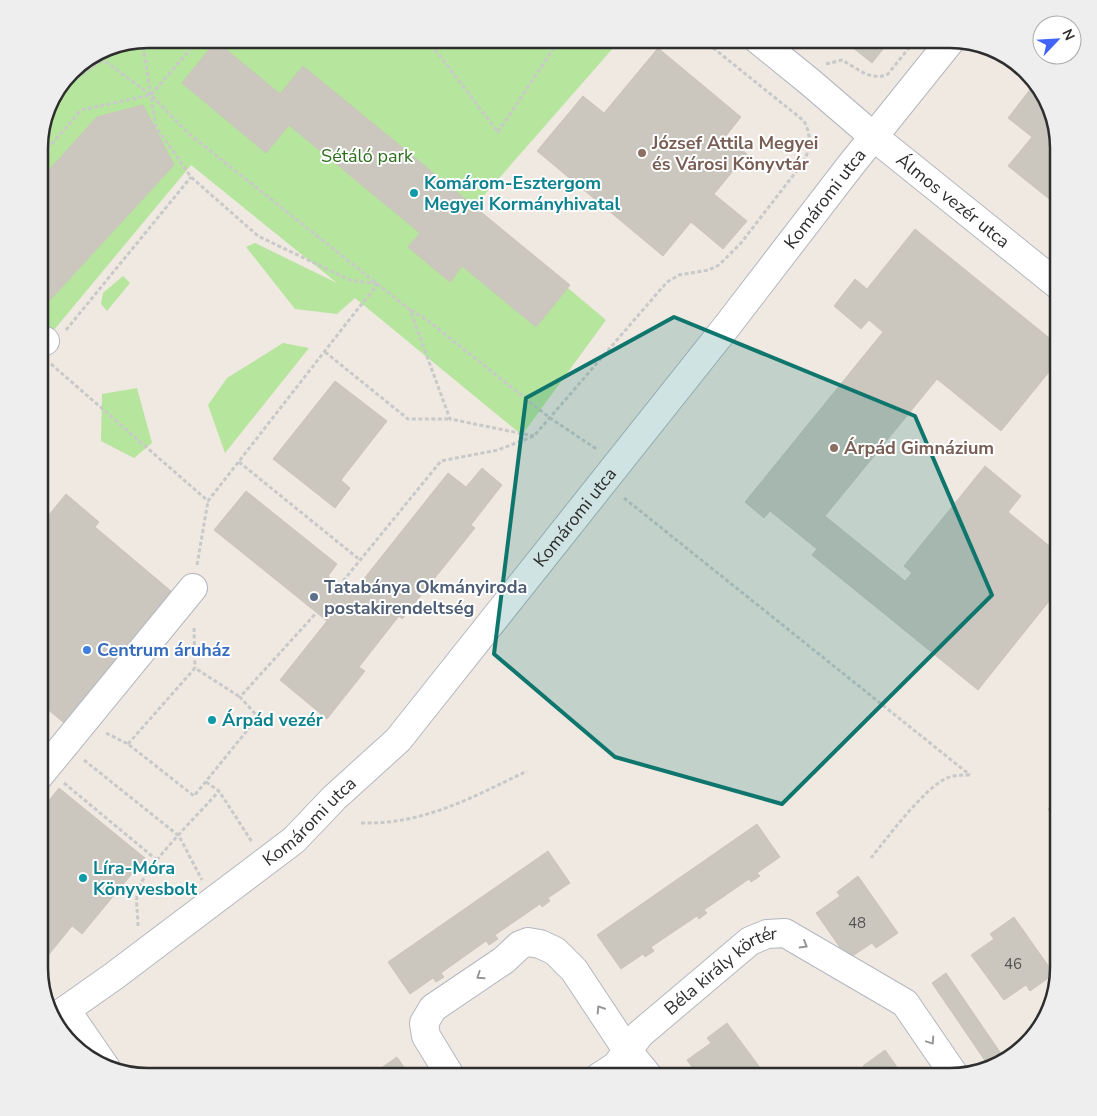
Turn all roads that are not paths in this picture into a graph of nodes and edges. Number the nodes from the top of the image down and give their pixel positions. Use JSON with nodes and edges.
{"nodes":[{"id":1,"x":767,"y":48,"type":"edge"},
{"id":2,"x":945,"y":48,"type":"edge"},
{"id":3,"x":874,"y":137,"type":"junction"},
{"id":4,"x":1050,"y":279,"type":"edge"},
{"id":5,"x":193,"y":588,"type":"road end"},
{"id":6,"x":48,"y":764,"type":"edge"},
{"id":7,"x":60,"y":1015,"type":"edge"},
{"id":8,"x":627,"y":1050,"type":"junction"},
{"id":9,"x":92,"y":1052,"type":"edge"},
{"id":10,"x":446,"y":1068,"type":"edge"},
{"id":11,"x":613,"y":1068,"type":"edge"},
{"id":12,"x":642,"y":1068,"type":"edge"},
{"id":13,"x":950,"y":1068,"type":"edge"}],
"edges":[{"from":1,"to":3,"type":"street","name":"Álmos vezér utca"},
{"from":2,"to":3,"type":"street","name":"Komáromi utca"},
{"from":3,"to":4,"type":"street","name":"Álmos vezér utca"},
{"from":3,"to":7,"type":"street","name":"Komáromi utca"},
{"from":5,"to":6,"type":"street"},
{"from":7,"to":9,"type":"street"},
{"from":8,"to":10,"type":"street","one_way":true},
{"from":8,"to":11,"type":"street","name":"Béla király körtér"},
{"from":8,"to":12,"type":"street"},
{"from":8,"to":13,"type":"street","name":"Béla király körtér","one_way":true}]}
